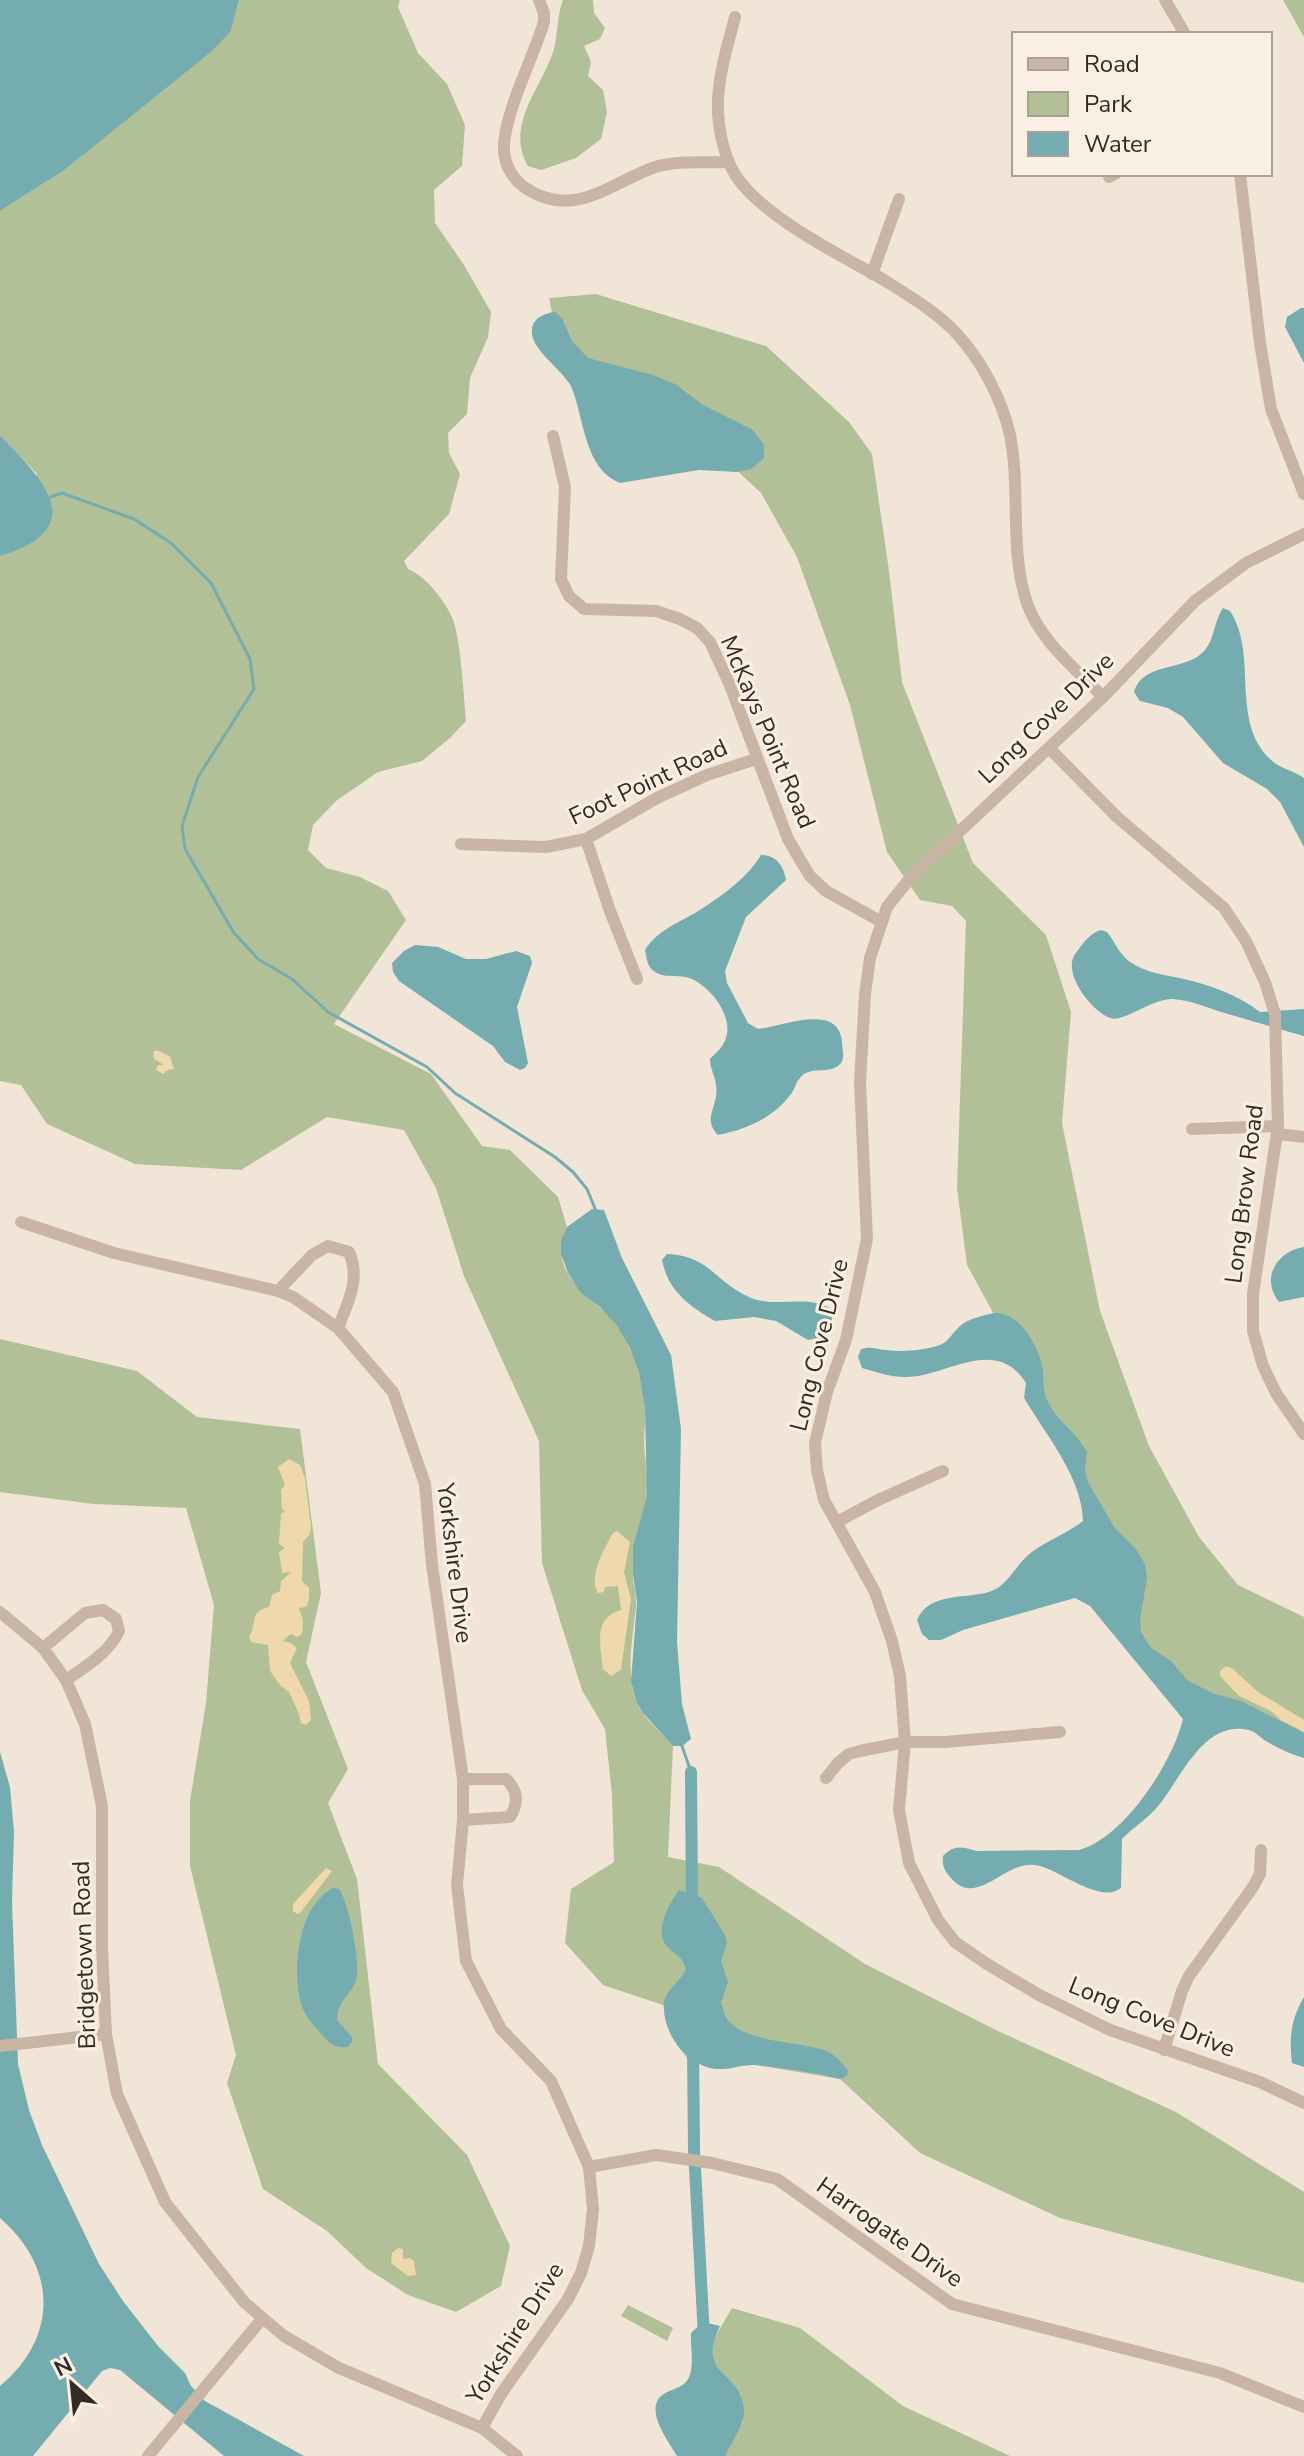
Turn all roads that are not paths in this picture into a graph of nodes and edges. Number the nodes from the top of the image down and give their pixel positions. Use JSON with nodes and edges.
{"nodes":[{"id":1,"x":539,"y":0,"type":"edge"},
{"id":2,"x":1165,"y":0,"type":"edge"},
{"id":3,"x":735,"y":17,"type":"dead end"},
{"id":4,"x":1184,"y":32,"type":"edge"},
{"id":5,"x":729,"y":162,"type":"junction"},
{"id":6,"x":1240,"y":176,"type":"edge"},
{"id":7,"x":899,"y":199,"type":"dead end"},
{"id":8,"x":872,"y":274,"type":"junction"},
{"id":9,"x":553,"y":436,"type":"dead end"},
{"id":10,"x":1304,"y":494,"type":"edge"},
{"id":11,"x":1304,"y":534,"type":"edge"},
{"id":12,"x":1103,"y":697,"type":"junction"},
{"id":13,"x":1049,"y":748,"type":"junction"},
{"id":14,"x":756,"y":759,"type":"junction"},
{"id":15,"x":586,"y":839,"type":"junction"},
{"id":16,"x":461,"y":844,"type":"dead end"},
{"id":17,"x":880,"y":921,"type":"junction"},
{"id":18,"x":637,"y":979,"type":"dead end"},
{"id":19,"x":1192,"y":1129,"type":"dead end"},
{"id":20,"x":1278,"y":1130,"type":"junction"},
{"id":21,"x":1304,"y":1137,"type":"edge"},
{"id":22,"x":21,"y":1222,"type":"dead end"},
{"id":23,"x":278,"y":1291,"type":"junction"},
{"id":24,"x":338,"y":1328,"type":"junction"},
{"id":25,"x":1304,"y":1434,"type":"edge"},
{"id":26,"x":943,"y":1471,"type":"dead end"},
{"id":27,"x":837,"y":1522,"type":"junction"},
{"id":28,"x":0,"y":1612,"type":"edge"},
{"id":29,"x":43,"y":1648,"type":"junction"},
{"id":30,"x":66,"y":1680,"type":"junction"},
{"id":31,"x":1060,"y":1732,"type":"dead end"},
{"id":32,"x":905,"y":1742,"type":"junction"},
{"id":33,"x":826,"y":1778,"type":"dead end"},
{"id":34,"x":463,"y":1779,"type":"junction"},
{"id":35,"x":463,"y":1820,"type":"junction"},
{"id":36,"x":1261,"y":1850,"type":"dead end"},
{"id":37,"x":106,"y":2034,"type":"junction"},
{"id":38,"x":0,"y":2046,"type":"edge"},
{"id":39,"x":1164,"y":2050,"type":"junction"},
{"id":40,"x":1304,"y":2103,"type":"edge"},
{"id":41,"x":589,"y":2167,"type":"junction"},
{"id":42,"x":262,"y":2319,"type":"junction"},
{"id":43,"x":1304,"y":2407,"type":"edge"},
{"id":44,"x":482,"y":2428,"type":"junction"},
{"id":45,"x":148,"y":2456,"type":"edge"},
{"id":46,"x":517,"y":2456,"type":"edge"}],
"edges":[{"from":1,"to":5,"type":"street"},
{"from":2,"to":4,"type":"street"},
{"from":3,"to":5,"type":"street"},
{"from":5,"to":8,"type":"street"},
{"from":6,"to":10,"type":"street"},
{"from":7,"to":8,"type":"street"},
{"from":8,"to":12,"type":"street"},
{"from":9,"to":14,"type":"street","name":"McKays Point Road"},
{"from":11,"to":12,"type":"street","name":"Long Cove Drive"},
{"from":12,"to":13,"type":"street","name":"Long Cove Drive"},
{"from":13,"to":17,"type":"street","name":"Long Cove Drive"},
{"from":13,"to":20,"type":"street","name":"Long Brow Road"},
{"from":14,"to":15,"type":"street","name":"Foot Point Road"},
{"from":14,"to":17,"type":"street","name":"McKays Point Road"},
{"from":15,"to":16,"type":"street","name":"Foot Point Road"},
{"from":15,"to":18,"type":"street"},
{"from":17,"to":27,"type":"street","name":"Long Cove Drive"},
{"from":19,"to":20,"type":"street"},
{"from":20,"to":21,"type":"street"},
{"from":20,"to":25,"type":"street","name":"Long Brow Road"},
{"from":22,"to":23,"type":"street","name":"Yorkshire Drive"},
{"from":23,"to":24,"type":"street","name":"Yorkshire Drive"},
{"from":23,"to":24,"type":"street"},
{"from":24,"to":34,"type":"street","name":"Yorkshire Drive"},
{"from":26,"to":27,"type":"street"},
{"from":27,"to":32,"type":"street","name":"Long Cove Drive"},
{"from":28,"to":29,"type":"street","name":"Bridgetown Road"},
{"from":29,"to":30,"type":"street","name":"Bridgetown Road"},
{"from":29,"to":30,"type":"street"},
{"from":30,"to":37,"type":"street","name":"Bridgetown Road"},
{"from":31,"to":32,"type":"street"},
{"from":32,"to":33,"type":"street"},
{"from":32,"to":39,"type":"street","name":"Long Cove Drive"},
{"from":34,"to":35,"type":"street","name":"Yorkshire Drive"},
{"from":34,"to":35,"type":"street"},
{"from":35,"to":41,"type":"street","name":"Yorkshire Drive"},
{"from":36,"to":39,"type":"street"},
{"from":37,"to":38,"type":"street"},
{"from":37,"to":42,"type":"street","name":"Bridgetown Road"},
{"from":39,"to":40,"type":"street","name":"Long Cove Drive"},
{"from":41,"to":43,"type":"street","name":"Harrogate Drive"},
{"from":41,"to":44,"type":"street","name":"Yorkshire Drive"},
{"from":42,"to":44,"type":"street","name":"Bridgetown Road"},
{"from":42,"to":45,"type":"street"},
{"from":44,"to":46,"type":"street","name":"Bridgetown Road"}]}
